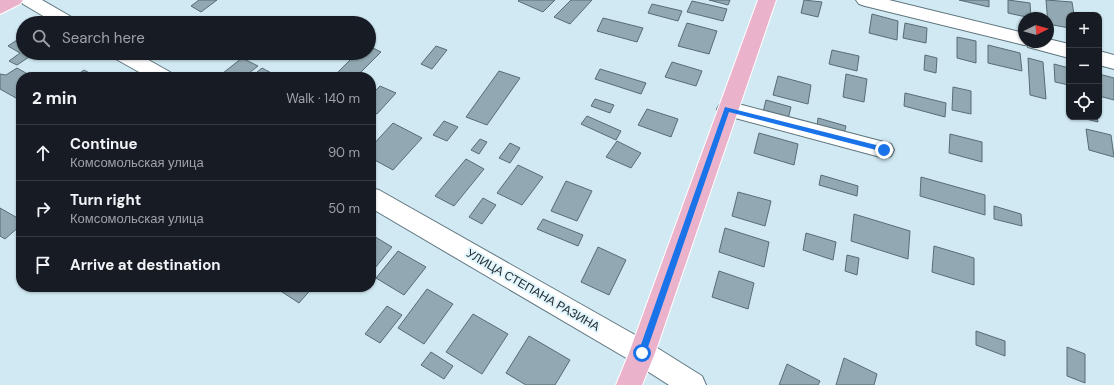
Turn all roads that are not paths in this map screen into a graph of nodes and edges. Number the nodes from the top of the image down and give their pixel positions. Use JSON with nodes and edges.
{"nodes":[{"id":1,"x":14,"y":0,"type":"edge"},
{"id":2,"x":29,"y":0,"type":"edge"},
{"id":3,"x":767,"y":0,"type":"edge"},
{"id":4,"x":865,"y":0,"type":"edge"},
{"id":5,"x":0,"y":8,"type":"edge"},
{"id":6,"x":57,"y":16,"type":"edge"},
{"id":7,"x":1018,"y":38,"type":"edge"},
{"id":8,"x":1054,"y":46,"type":"edge"},
{"id":9,"x":1066,"y":49,"type":"edge"},
{"id":10,"x":1102,"y":59,"type":"edge"},
{"id":11,"x":133,"y":60,"type":"edge"},
{"id":12,"x":1114,"y":62,"type":"edge"},
{"id":13,"x":154,"y":72,"type":"edge"},
{"id":14,"x":727,"y":109,"type":"junction"},
{"id":15,"x":884,"y":150,"type":"dead end"},
{"id":16,"x":376,"y":200,"type":"edge"},
{"id":17,"x":642,"y":353,"type":"junction"},
{"id":18,"x":629,"y":385,"type":"edge"},
{"id":19,"x":693,"y":385,"type":"edge"}],
"edges":[{"from":1,"to":5,"type":"main road"},
{"from":2,"to":6,"type":"street"},
{"from":3,"to":14,"type":"main road"},
{"from":4,"to":7,"type":"street"},
{"from":8,"to":9,"type":"street"},
{"from":10,"to":12,"type":"street"},
{"from":11,"to":13,"type":"street"},
{"from":14,"to":15,"type":"street"},
{"from":14,"to":17,"type":"main road"},
{"from":16,"to":17,"type":"street","name":"УЛИЦА СТЕПАНА РАЗИНА"},
{"from":17,"to":18,"type":"main road"},
{"from":17,"to":19,"type":"street","name":"УЛИЦА СТЕПАНА РАЗИНА"}]}
